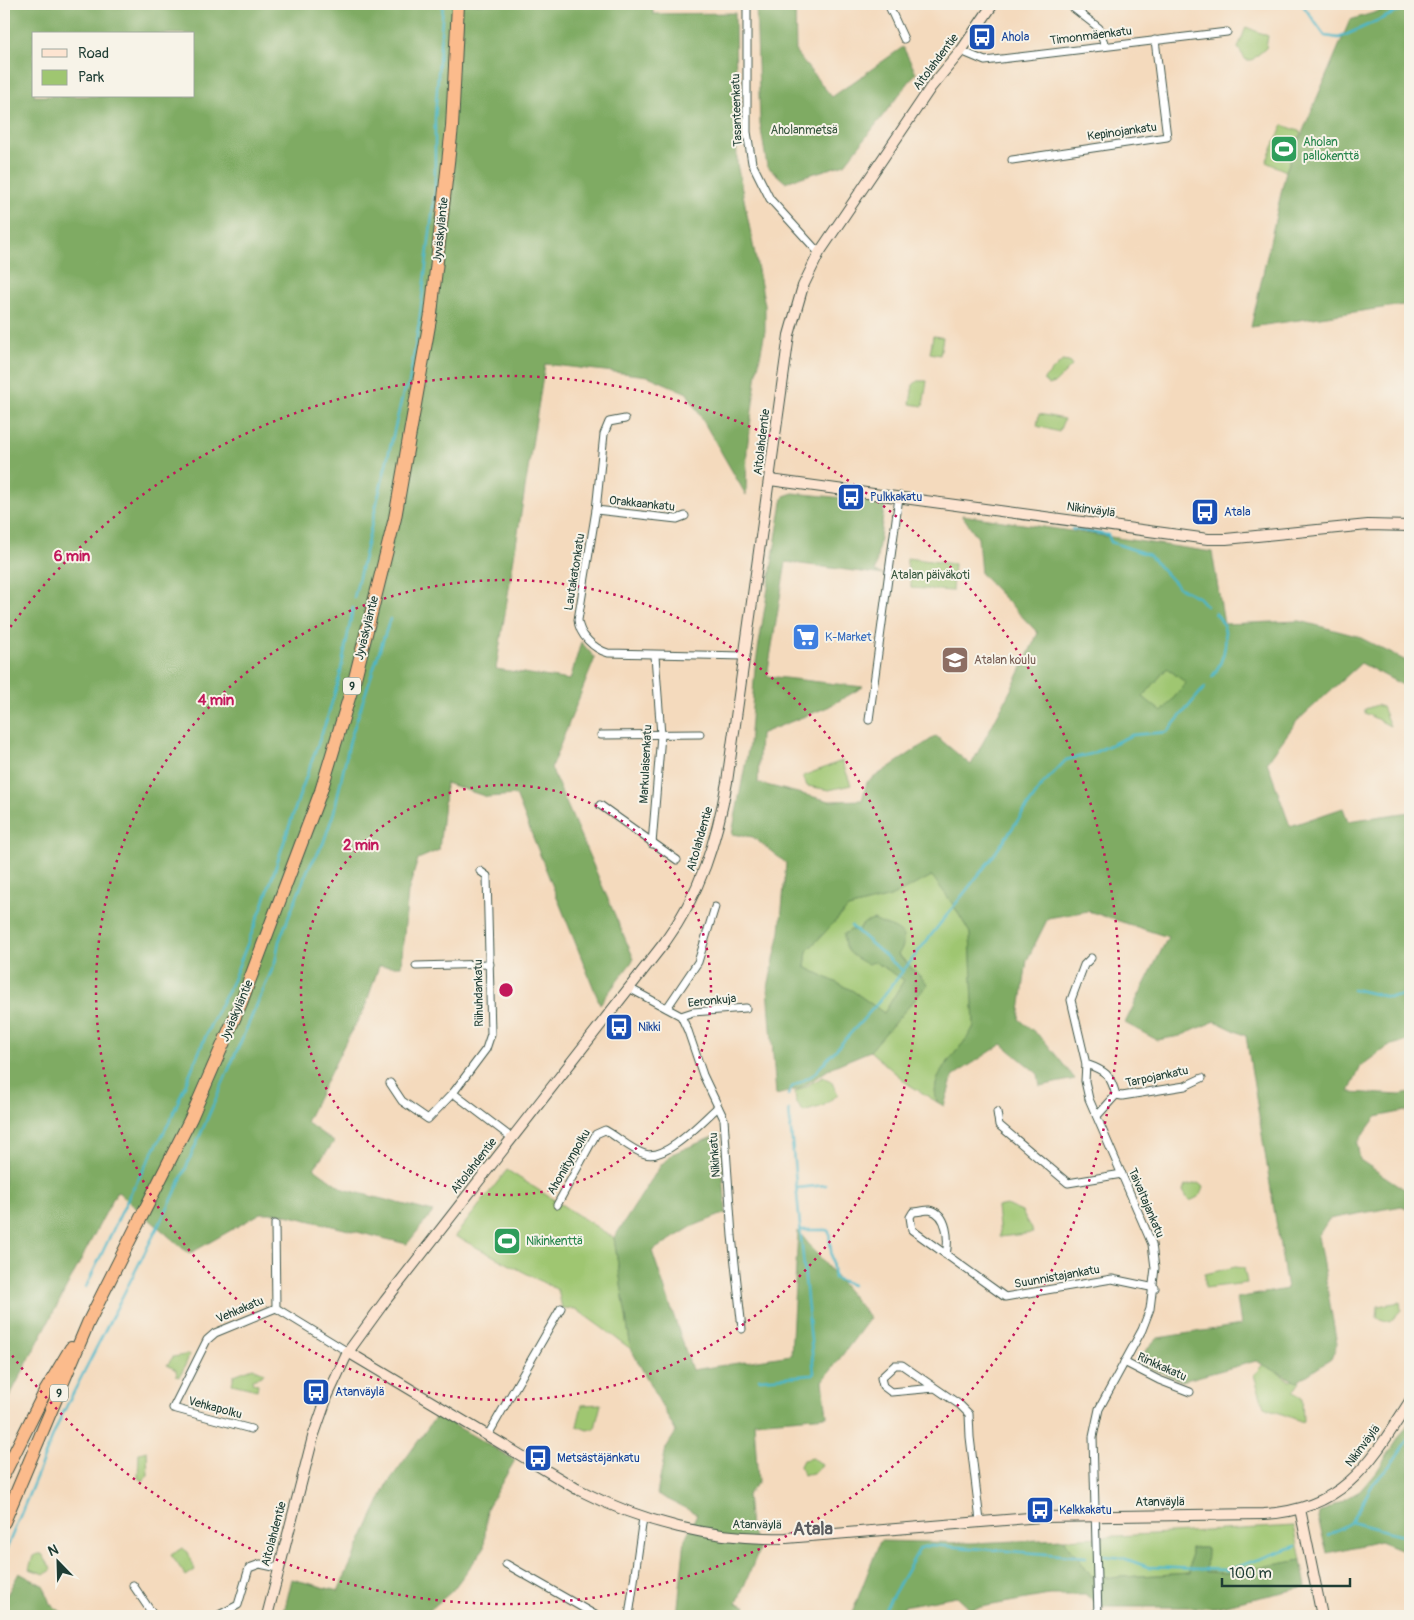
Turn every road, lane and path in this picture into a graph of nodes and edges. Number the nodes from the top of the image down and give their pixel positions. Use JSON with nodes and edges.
{"nodes":[{"id":1,"x":458,"y":4,"type":"edge"},
{"id":2,"x":747,"y":4,"type":"edge"},
{"id":3,"x":888,"y":4,"type":"edge"},
{"id":4,"x":993,"y":4,"type":"edge"},
{"id":5,"x":1072,"y":7,"type":"dead end"},
{"id":6,"x":1227,"y":32,"type":"dead end"},
{"id":7,"x":904,"y":39,"type":"dead end"},
{"id":8,"x":1155,"y":40,"type":"junction"},
{"id":9,"x":1105,"y":46,"type":"junction"},
{"id":10,"x":961,"y":51,"type":"junction"},
{"id":11,"x":1012,"y":160,"type":"dead end"},
{"id":12,"x":819,"y":253,"type":"junction"},
{"id":13,"x":625,"y":419,"type":"dead end"},
{"id":14,"x":770,"y":480,"type":"junction"},
{"id":15,"x":899,"y":497,"type":"junction"},
{"id":16,"x":596,"y":510,"type":"junction"},
{"id":17,"x":685,"y":516,"type":"dead end"},
{"id":18,"x":1410,"y":526,"type":"edge"},
{"id":19,"x":655,"y":656,"type":"junction"},
{"id":20,"x":744,"y":656,"type":"junction"},
{"id":21,"x":868,"y":720,"type":"dead end"},
{"id":22,"x":700,"y":734,"type":"dead end"},
{"id":23,"x":601,"y":735,"type":"dead end"},
{"id":24,"x":661,"y":735,"type":"junction"},
{"id":25,"x":600,"y":805,"type":"dead end"},
{"id":26,"x":652,"y":844,"type":"junction"},
{"id":27,"x":676,"y":860,"type":"dead end"},
{"id":28,"x":480,"y":871,"type":"dead end"},
{"id":29,"x":715,"y":907,"type":"dead end"},
{"id":30,"x":1091,"y":958,"type":"dead end"},
{"id":31,"x":490,"y":964,"type":"junction"},
{"id":32,"x":416,"y":966,"type":"dead end"},
{"id":33,"x":629,"y":988,"type":"junction"},
{"id":34,"x":667,"y":1008,"type":"junction"},
{"id":35,"x":746,"y":1008,"type":"dead end"},
{"id":36,"x":681,"y":1016,"type":"junction"},
{"id":37,"x":1086,"y":1064,"type":"junction"},
{"id":38,"x":1202,"y":1078,"type":"dead end"},
{"id":39,"x":390,"y":1082,"type":"dead end"},
{"id":40,"x":453,"y":1093,"type":"junction"},
{"id":41,"x":1116,"y":1095,"type":"junction"},
{"id":42,"x":718,"y":1107,"type":"junction"},
{"id":43,"x":997,"y":1112,"type":"dead end"},
{"id":44,"x":1097,"y":1116,"type":"junction"},
{"id":45,"x":512,"y":1138,"type":"junction"},
{"id":46,"x":1122,"y":1174,"type":"junction"},
{"id":47,"x":557,"y":1205,"type":"dead end"},
{"id":48,"x":275,"y":1224,"type":"dead end"},
{"id":49,"x":946,"y":1255,"type":"junction"},
{"id":50,"x":1155,"y":1288,"type":"junction"},
{"id":51,"x":276,"y":1308,"type":"junction"},
{"id":52,"x":561,"y":1308,"type":"dead end"},
{"id":53,"x":88,"y":1323,"type":"junction"},
{"id":54,"x":742,"y":1329,"type":"dead end"},
{"id":55,"x":348,"y":1352,"type":"junction"},
{"id":56,"x":1124,"y":1362,"type":"junction"},
{"id":57,"x":934,"y":1388,"type":"junction"},
{"id":58,"x":1190,"y":1392,"type":"dead end"},
{"id":59,"x":1410,"y":1401,"type":"edge"},
{"id":60,"x":173,"y":1408,"type":"joint"},
{"id":61,"x":250,"y":1429,"type":"dead end"},
{"id":62,"x":488,"y":1436,"type":"junction"},
{"id":63,"x":4,"y":1474,"type":"edge"},
{"id":64,"x":1300,"y":1509,"type":"junction"},
{"id":65,"x":1094,"y":1516,"type":"junction"},
{"id":66,"x":643,"y":1518,"type":"junction"},
{"id":67,"x":980,"y":1521,"type":"junction"},
{"id":68,"x":4,"y":1522,"type":"edge"},
{"id":69,"x":506,"y":1564,"type":"dead end"},
{"id":70,"x":278,"y":1568,"type":"junction"},
{"id":71,"x":133,"y":1584,"type":"dead end"},
{"id":72,"x":154,"y":1616,"type":"edge"},
{"id":73,"x":218,"y":1616,"type":"edge"},
{"id":74,"x":267,"y":1616,"type":"edge"},
{"id":75,"x":598,"y":1616,"type":"edge"},
{"id":76,"x":629,"y":1616,"type":"edge"},
{"id":77,"x":1098,"y":1616,"type":"edge"},
{"id":78,"x":1322,"y":1616,"type":"edge"}],
"edges":[{"from":1,"to":53,"type":"highway","name":"Jyväskyläntie","number":"9"},
{"from":2,"to":12,"type":"street","name":"Tasanteenkatu"},
{"from":3,"to":7,"type":"street"},
{"from":4,"to":10,"type":"street","name":"Aitolahdentie"},
{"from":5,"to":9,"type":"street"},
{"from":6,"to":8,"type":"street","name":"Timonmäenkatu"},
{"from":8,"to":9,"type":"street","name":"Timonmäenkatu"},
{"from":8,"to":11,"type":"street","name":"Kepinojankatu"},
{"from":9,"to":10,"type":"street","name":"Timonmäenkatu"},
{"from":10,"to":12,"type":"street","name":"Aitolahdentie"},
{"from":12,"to":14,"type":"street","name":"Aitolahdentie"},
{"from":13,"to":16,"type":"street","name":"Lautakatonkatu"},
{"from":14,"to":15,"type":"street","name":"Nikinväylä"},
{"from":14,"to":20,"type":"street","name":"Aitolahdentie"},
{"from":15,"to":18,"type":"street","name":"Nikinväylä"},
{"from":15,"to":21,"type":"street"},
{"from":16,"to":17,"type":"street","name":"Orakkaankatu"},
{"from":16,"to":19,"type":"street","name":"Lautakatonkatu"},
{"from":19,"to":20,"type":"street","name":"Lautakatonkatu"},
{"from":19,"to":24,"type":"street","name":"Markulaisenkatu"},
{"from":20,"to":33,"type":"street","name":"Aitolahdentie"},
{"from":22,"to":24,"type":"street"},
{"from":23,"to":24,"type":"street"},
{"from":24,"to":26,"type":"street","name":"Markulaisenkatu"},
{"from":25,"to":26,"type":"street"},
{"from":26,"to":27,"type":"street"},
{"from":28,"to":31,"type":"street","name":"Riihuhdankatu"},
{"from":29,"to":34,"type":"street"},
{"from":30,"to":37,"type":"street","name":"Taivaltajankatu"},
{"from":31,"to":32,"type":"street"},
{"from":31,"to":40,"type":"street","name":"Riihuhdankatu"},
{"from":33,"to":34,"type":"street"},
{"from":33,"to":45,"type":"street","name":"Aitolahdentie"},
{"from":34,"to":36,"type":"street"},
{"from":35,"to":36,"type":"street","name":"Eeronkuja"},
{"from":36,"to":42,"type":"street","name":"Nikinkatu"},
{"from":37,"to":41,"type":"street","name":"Tarpojankatu"},
{"from":37,"to":44,"type":"street","name":"Taivaltajankatu"},
{"from":38,"to":41,"type":"street","name":"Tarpojankatu"},
{"from":39,"to":40,"type":"street","name":"Riihuhdankatu"},
{"from":40,"to":45,"type":"street"},
{"from":41,"to":44,"type":"street","name":"Tarpojankatu"},
{"from":42,"to":47,"type":"street","name":"Ahoniitynpolku"},
{"from":42,"to":54,"type":"street","name":"Nikinkatu"},
{"from":43,"to":46,"type":"street"},
{"from":44,"to":46,"type":"street","name":"Taivaltajankatu"},
{"from":45,"to":55,"type":"street","name":"Aitolahdentie"},
{"from":46,"to":50,"type":"street","name":"Taivaltajankatu"},
{"from":48,"to":51,"type":"street"},
{"from":49,"to":49,"type":"street","name":"Suunnistajankatu"},
{"from":49,"to":50,"type":"street","name":"Suunnistajankatu"},
{"from":50,"to":56,"type":"street","name":"Taivaltajankatu"},
{"from":51,"to":55,"type":"street","name":"Vehkakatu"},
{"from":51,"to":60,"type":"street","name":"Vehkakatu"},
{"from":52,"to":62,"type":"street"},
{"from":53,"to":63,"type":"highway","number":"9"},
{"from":53,"to":68,"type":"highway","number":"9"},
{"from":55,"to":62,"type":"street","name":"Atanväylä"},
{"from":55,"to":70,"type":"street","name":"Aitolahdentie"},
{"from":56,"to":58,"type":"street","name":"Rinkkakatu"},
{"from":56,"to":65,"type":"street","name":"Taivaltajankatu"},
{"from":57,"to":57,"type":"street"},
{"from":57,"to":67,"type":"street"},
{"from":59,"to":64,"type":"street","name":"Nikinväylä"},
{"from":60,"to":61,"type":"street","name":"Vehkapolku"},
{"from":62,"to":66,"type":"street","name":"Atanväylä"},
{"from":64,"to":65,"type":"street","name":"Atanväylä"},
{"from":64,"to":78,"type":"street"},
{"from":65,"to":67,"type":"street","name":"Atanväylä"},
{"from":65,"to":77,"type":"street","name":"Taivaltajankatu"},
{"from":66,"to":67,"type":"street","name":"Atanväylä"},
{"from":66,"to":76,"type":"street"},
{"from":69,"to":75,"type":"street"},
{"from":70,"to":73,"type":"street"},
{"from":70,"to":74,"type":"street","name":"Aitolahdentie"},
{"from":71,"to":72,"type":"street"}]}
